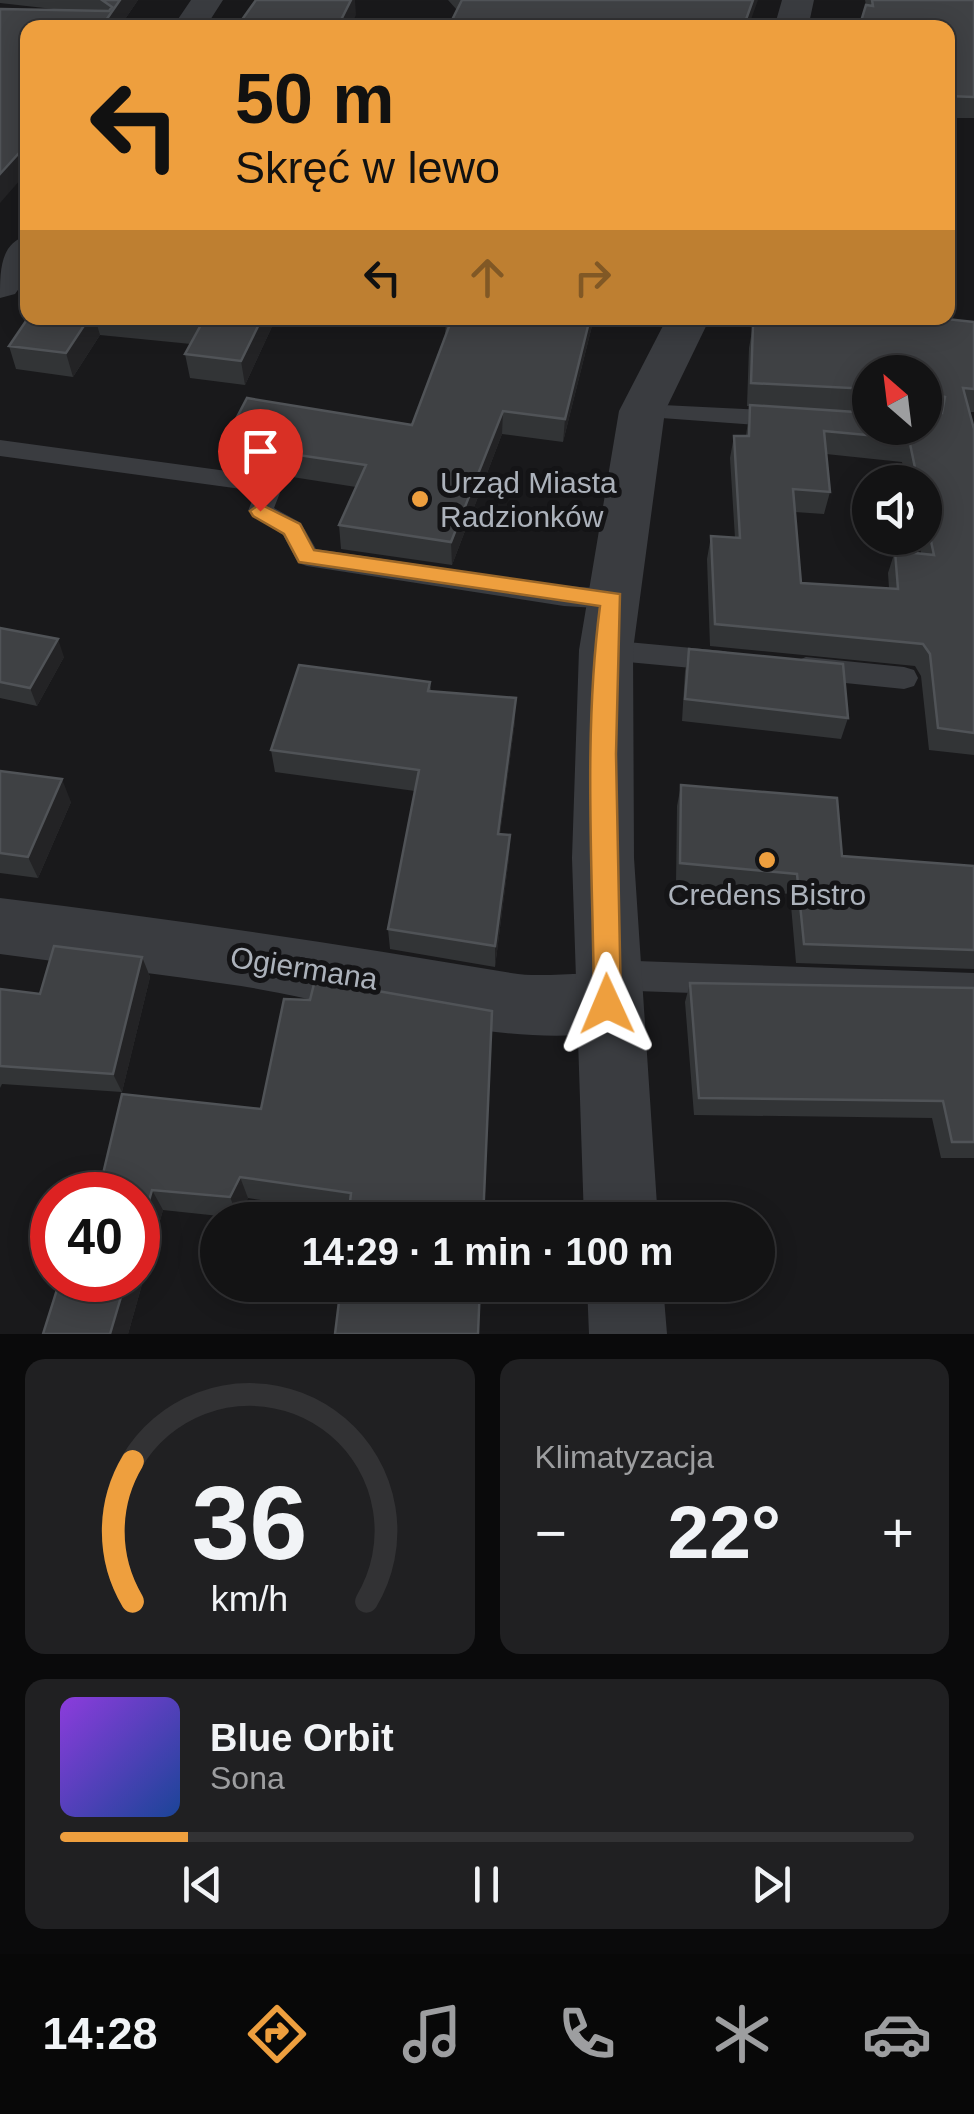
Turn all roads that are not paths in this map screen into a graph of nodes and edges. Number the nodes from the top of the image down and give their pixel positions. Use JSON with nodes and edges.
{"nodes":[{"id":1,"x":20,"y":258,"type":"edge"},
{"id":2,"x":0,"y":285,"type":"edge"},
{"id":3,"x":685,"y":325,"type":"edge"},
{"id":4,"x":642,"y":411,"type":"junction"},
{"id":5,"x":813,"y":420,"type":"edge"},
{"id":6,"x":0,"y":448,"type":"edge"},
{"id":7,"x":609,"y":625,"type":"junction"},
{"id":8,"x":904,"y":678,"type":"dead end"},
{"id":9,"x":0,"y":926,"type":"edge"},
{"id":10,"x":974,"y":988,"type":"edge"},
{"id":11,"x":607,"y":989,"type":"junction"},
{"id":12,"x":619,"y":1202,"type":"edge"},
{"id":13,"x":625,"y":1302,"type":"edge"},
{"id":14,"x":628,"y":1334,"type":"edge"}],
"edges":[{"from":1,"to":2,"type":"street"},
{"from":3,"to":4,"type":"street"},
{"from":4,"to":5,"type":"lane"},
{"from":4,"to":7,"type":"street"},
{"from":6,"to":7,"type":"lane"},
{"from":7,"to":8,"type":"lane"},
{"from":7,"to":11,"type":"street"},
{"from":9,"to":11,"type":"street","name":"Ogiermana"},
{"from":10,"to":11,"type":"lane"},
{"from":11,"to":12,"type":"street"},
{"from":13,"to":14,"type":"street"}]}
